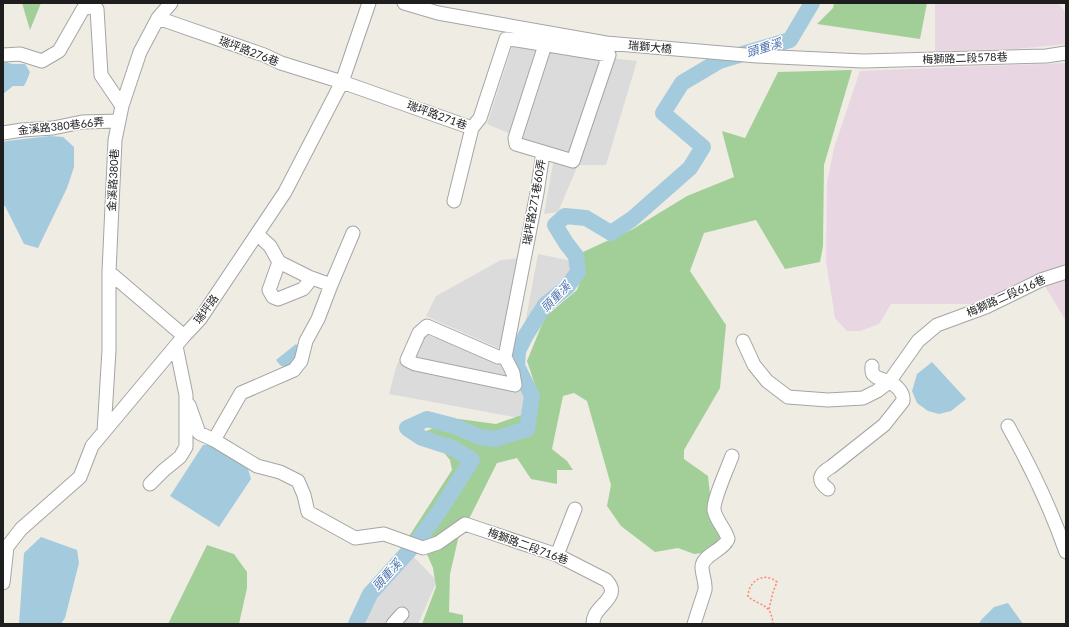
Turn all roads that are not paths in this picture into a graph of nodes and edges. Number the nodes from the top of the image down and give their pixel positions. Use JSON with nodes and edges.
{"nodes":[{"id":1,"x":171,"y":3,"type":"edge"},
{"id":2,"x":369,"y":3,"type":"edge"},
{"id":3,"x":404,"y":3,"type":"edge"},
{"id":4,"x":158,"y":18,"type":"junction"},
{"id":5,"x":545,"y":45,"type":"junction"},
{"id":6,"x":1066,"y":53,"type":"edge"},
{"id":7,"x":3,"y":54,"type":"edge"},
{"id":8,"x":863,"y":61,"type":"joint"},
{"id":9,"x":342,"y":82,"type":"junction"},
{"id":10,"x":122,"y":106,"type":"junction"},
{"id":11,"x":119,"y":121,"type":"junction"},
{"id":12,"x":472,"y":128,"type":"junction"},
{"id":13,"x":3,"y":133,"type":"edge"},
{"id":14,"x":543,"y":153,"type":"junction"},
{"id":15,"x":454,"y":201,"type":"dead end"},
{"id":16,"x":353,"y":233,"type":"dead end"},
{"id":17,"x":257,"y":234,"type":"junction"},
{"id":18,"x":279,"y":262,"type":"junction"},
{"id":19,"x":109,"y":272,"type":"junction"},
{"id":20,"x":1066,"y":272,"type":"edge"},
{"id":21,"x":309,"y":277,"type":"junction"},
{"id":22,"x":331,"y":285,"type":"junction"},
{"id":23,"x":180,"y":341,"type":"junction"},
{"id":24,"x":743,"y":341,"type":"dead end"},
{"id":25,"x":505,"y":357,"type":"junction"},
{"id":26,"x":872,"y":366,"type":"dead end"},
{"id":27,"x":889,"y":382,"type":"junction"},
{"id":28,"x":186,"y":395,"type":"junction"},
{"id":29,"x":1008,"y":426,"type":"dead end"},
{"id":30,"x":104,"y":432,"type":"junction"},
{"id":31,"x":214,"y":440,"type":"junction"},
{"id":32,"x":732,"y":456,"type":"dead end"},
{"id":33,"x":150,"y":484,"type":"dead end"},
{"id":34,"x":828,"y":489,"type":"dead end"},
{"id":35,"x":575,"y":509,"type":"dead end"},
{"id":36,"x":1066,"y":552,"type":"edge"},
{"id":37,"x":558,"y":555,"type":"junction"},
{"id":38,"x":4,"y":570,"type":"edge"},
{"id":39,"x":3,"y":583,"type":"edge"},
{"id":40,"x":402,"y":614,"type":"dead end"},
{"id":41,"x":393,"y":624,"type":"edge"},
{"id":42,"x":593,"y":624,"type":"edge"},
{"id":43,"x":694,"y":624,"type":"edge"}],
"edges":[{"from":1,"to":4,"type":"street","name":"金溪路380巷"},
{"from":2,"to":9,"type":"street","name":"瑞坪路"},
{"from":3,"to":8,"type":"street","name":"瑞獅大橋"},
{"from":4,"to":9,"type":"street","name":"瑞坪路276巷"},
{"from":4,"to":10,"type":"street","name":"金溪路380巷"},
{"from":5,"to":12,"type":"street","name":"瑞坪路271巷"},
{"from":5,"to":14,"type":"street","name":"瑞坪路271巷60弄"},
{"from":5,"to":14,"type":"street"},
{"from":6,"to":8,"type":"street","name":"梅獅路二段578巷"},
{"from":7,"to":10,"type":"street"},
{"from":9,"to":12,"type":"street","name":"瑞坪路271巷"},
{"from":9,"to":17,"type":"street","name":"瑞坪路"},
{"from":10,"to":11,"type":"street","name":"金溪路380巷"},
{"from":11,"to":13,"type":"street","name":"金溪路380巷66弄"},
{"from":11,"to":19,"type":"street","name":"金溪路380巷"},
{"from":12,"to":15,"type":"street"},
{"from":14,"to":25,"type":"street","name":"瑞坪路271巷60弄"},
{"from":16,"to":22,"type":"street"},
{"from":17,"to":18,"type":"street"},
{"from":17,"to":23,"type":"street","name":"瑞坪路"},
{"from":18,"to":21,"type":"street"},
{"from":18,"to":21,"type":"street"},
{"from":19,"to":23,"type":"street"},
{"from":19,"to":30,"type":"street","name":"金溪路380巷"},
{"from":20,"to":27,"type":"street","name":"梅獅路二段616巷"},
{"from":21,"to":22,"type":"street"},
{"from":22,"to":31,"type":"street"},
{"from":23,"to":28,"type":"street"},
{"from":23,"to":30,"type":"street","name":"瑞坪路"},
{"from":24,"to":27,"type":"street","name":"梅獅路二段616巷"},
{"from":25,"to":25,"type":"street"},
{"from":26,"to":27,"type":"street"},
{"from":27,"to":34,"type":"street"},
{"from":28,"to":31,"type":"street"},
{"from":28,"to":33,"type":"street"},
{"from":29,"to":36,"type":"street"},
{"from":30,"to":38,"type":"street","name":"瑞坪路"},
{"from":31,"to":37,"type":"street","name":"梅獅路二段716巷"},
{"from":32,"to":43,"type":"street"},
{"from":35,"to":37,"type":"street"},
{"from":37,"to":42,"type":"street","name":"梅獅路二段716巷"},
{"from":38,"to":39,"type":"street","name":"瑞坪路"},
{"from":40,"to":41,"type":"street"}]}
